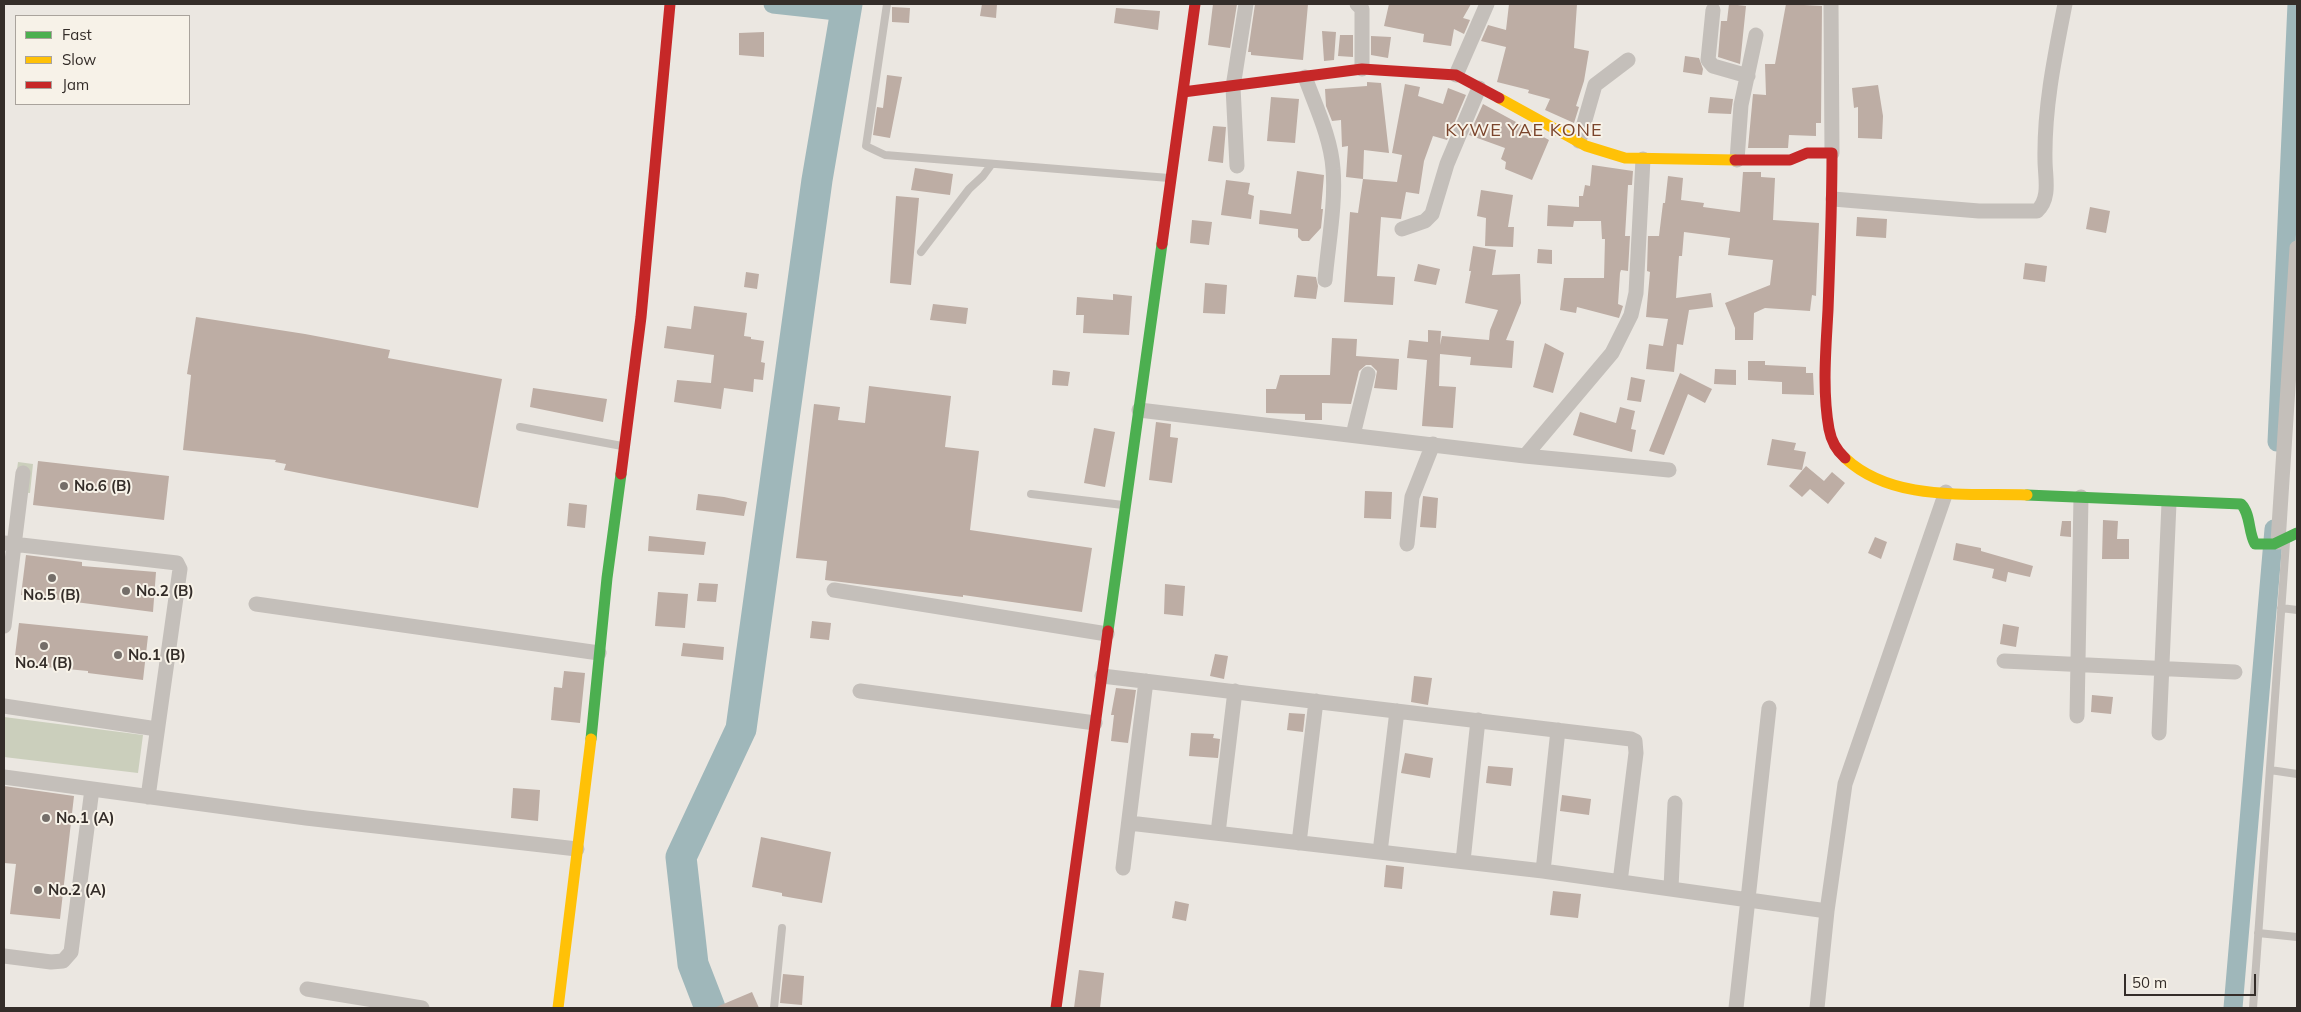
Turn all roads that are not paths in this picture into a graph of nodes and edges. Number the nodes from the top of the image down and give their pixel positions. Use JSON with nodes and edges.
{"nodes":[{"id":1,"x":670,"y":4,"type":"edge"},
{"id":2,"x":887,"y":4,"type":"edge"},
{"id":3,"x":1195,"y":4,"type":"edge"},
{"id":4,"x":1246,"y":4,"type":"edge"},
{"id":5,"x":1357,"y":4,"type":"edge"},
{"id":6,"x":1487,"y":4,"type":"edge"},
{"id":7,"x":1831,"y":4,"type":"edge"},
{"id":8,"x":2065,"y":4,"type":"edge"},
{"id":9,"x":1713,"y":10,"type":"dead end"},
{"id":10,"x":1756,"y":35,"type":"dead end"},
{"id":11,"x":1628,"y":60,"type":"dead end"},
{"id":12,"x":1362,"y":69,"type":"junction"},
{"id":13,"x":1456,"y":75,"type":"junction"},
{"id":14,"x":1748,"y":76,"type":"junction"},
{"id":15,"x":1305,"y":78,"type":"junction"},
{"id":16,"x":1233,"y":87,"type":"junction"},
{"id":17,"x":1479,"y":88,"type":"junction"},
{"id":18,"x":1183,"y":92,"type":"junction"},
{"id":19,"x":1579,"y":141,"type":"junction"},
{"id":20,"x":1832,"y":154,"type":"junction"},
{"id":21,"x":1642,"y":158,"type":"junction"},
{"id":22,"x":1737,"y":160,"type":"junction"},
{"id":23,"x":991,"y":165,"type":"junction"},
{"id":24,"x":1237,"y":166,"type":"dead end"},
{"id":25,"x":1171,"y":178,"type":"junction"},
{"id":26,"x":1833,"y":199,"type":"junction"},
{"id":27,"x":1402,"y":229,"type":"dead end"},
{"id":28,"x":2297,"y":248,"type":"edge"},
{"id":29,"x":921,"y":252,"type":"dead end"},
{"id":30,"x":1325,"y":280,"type":"dead end"},
{"id":31,"x":1368,"y":374,"type":"dead end"},
{"id":32,"x":1139,"y":410,"type":"junction"},
{"id":33,"x":520,"y":427,"type":"dead end"},
{"id":34,"x":1353,"y":435,"type":"junction"},
{"id":35,"x":1433,"y":444,"type":"junction"},
{"id":36,"x":624,"y":446,"type":"junction"},
{"id":37,"x":1525,"y":456,"type":"junction"},
{"id":38,"x":1668,"y":470,"type":"dead end"},
{"id":39,"x":23,"y":473,"type":"dead end"},
{"id":40,"x":1946,"y":492,"type":"junction"},
{"id":41,"x":1031,"y":494,"type":"dead end"},
{"id":42,"x":2081,"y":497,"type":"junction"},
{"id":43,"x":2169,"y":503,"type":"junction"},
{"id":44,"x":1125,"y":505,"type":"junction"},
{"id":45,"x":2284,"y":539,"type":"edge"},
{"id":46,"x":10,"y":544,"type":"edge"},
{"id":47,"x":1407,"y":544,"type":"dead end"},
{"id":48,"x":834,"y":590,"type":"dead end"},
{"id":49,"x":256,"y":604,"type":"dead end"},
{"id":50,"x":2281,"y":608,"type":"junction"},
{"id":51,"x":2297,"y":610,"type":"edge"},
{"id":52,"x":4,"y":626,"type":"edge"},
{"id":53,"x":1107,"y":634,"type":"junction"},
{"id":54,"x":599,"y":653,"type":"junction"},
{"id":55,"x":2004,"y":661,"type":"dead end"},
{"id":56,"x":2078,"y":665,"type":"junction"},
{"id":57,"x":2162,"y":668,"type":"junction"},
{"id":58,"x":2235,"y":672,"type":"dead end"},
{"id":59,"x":1102,"y":676,"type":"junction"},
{"id":60,"x":1146,"y":681,"type":"junction"},
{"id":61,"x":860,"y":691,"type":"dead end"},
{"id":62,"x":1235,"y":692,"type":"junction"},
{"id":63,"x":1316,"y":701,"type":"junction"},
{"id":64,"x":4,"y":706,"type":"edge"},
{"id":65,"x":1769,"y":708,"type":"dead end"},
{"id":66,"x":1397,"y":711,"type":"junction"},
{"id":67,"x":2077,"y":716,"type":"dead end"},
{"id":68,"x":1478,"y":720,"type":"junction"},
{"id":69,"x":1095,"y":723,"type":"junction"},
{"id":70,"x":157,"y":729,"type":"junction"},
{"id":71,"x":1558,"y":730,"type":"junction"},
{"id":72,"x":2159,"y":733,"type":"dead end"},
{"id":73,"x":2270,"y":770,"type":"junction"},
{"id":74,"x":2297,"y":774,"type":"edge"},
{"id":75,"x":4,"y":777,"type":"edge"},
{"id":76,"x":92,"y":789,"type":"junction"},
{"id":77,"x":148,"y":797,"type":"junction"},
{"id":78,"x":1675,"y":803,"type":"dead end"},
{"id":79,"x":1129,"y":823,"type":"junction"},
{"id":80,"x":1218,"y":833,"type":"junction"},
{"id":81,"x":1299,"y":843,"type":"junction"},
{"id":82,"x":577,"y":849,"type":"junction"},
{"id":83,"x":1380,"y":852,"type":"junction"},
{"id":84,"x":1462,"y":861,"type":"junction"},
{"id":85,"x":1123,"y":868,"type":"dead end"},
{"id":86,"x":1543,"y":871,"type":"junction"},
{"id":87,"x":1620,"y":882,"type":"junction"},
{"id":88,"x":1671,"y":888,"type":"junction"},
{"id":89,"x":1748,"y":900,"type":"junction"},
{"id":90,"x":1827,"y":911,"type":"junction"},
{"id":91,"x":782,"y":928,"type":"dead end"},
{"id":92,"x":2258,"y":933,"type":"junction"},
{"id":93,"x":2297,"y":937,"type":"edge"},
{"id":94,"x":4,"y":956,"type":"edge"},
{"id":95,"x":307,"y":989,"type":"dead end"},
{"id":96,"x":338,"y":1001,"type":"edge"},
{"id":97,"x":422,"y":1008,"type":"edge"},
{"id":98,"x":558,"y":1008,"type":"edge"},
{"id":99,"x":774,"y":1008,"type":"edge"},
{"id":100,"x":1056,"y":1008,"type":"edge"},
{"id":101,"x":1736,"y":1008,"type":"edge"},
{"id":102,"x":1817,"y":1008,"type":"edge"},
{"id":103,"x":2253,"y":1008,"type":"edge"}],
"edges":[{"from":1,"to":36,"type":"street"},
{"from":2,"to":23,"type":"lane"},
{"from":3,"to":18,"type":"street"},
{"from":4,"to":16,"type":"street"},
{"from":5,"to":12,"type":"street"},
{"from":6,"to":13,"type":"street"},
{"from":7,"to":20,"type":"street"},
{"from":8,"to":26,"type":"street"},
{"from":9,"to":14,"type":"street"},
{"from":10,"to":14,"type":"street"},
{"from":11,"to":19,"type":"street"},
{"from":12,"to":13,"type":"street"},
{"from":12,"to":15,"type":"street"},
{"from":13,"to":17,"type":"street"},
{"from":14,"to":22,"type":"street"},
{"from":15,"to":16,"type":"street"},
{"from":15,"to":30,"type":"street"},
{"from":16,"to":18,"type":"street"},
{"from":16,"to":24,"type":"street"},
{"from":17,"to":19,"type":"street"},
{"from":17,"to":27,"type":"street"},
{"from":18,"to":25,"type":"street"},
{"from":19,"to":21,"type":"street"},
{"from":20,"to":22,"type":"street"},
{"from":20,"to":26,"type":"street"},
{"from":21,"to":22,"type":"street"},
{"from":21,"to":37,"type":"street"},
{"from":23,"to":25,"type":"lane"},
{"from":23,"to":29,"type":"lane"},
{"from":25,"to":32,"type":"street"},
{"from":26,"to":40,"type":"street"},
{"from":28,"to":45,"type":"street"},
{"from":31,"to":34,"type":"street"},
{"from":32,"to":34,"type":"street"},
{"from":32,"to":44,"type":"street"},
{"from":33,"to":36,"type":"lane"},
{"from":34,"to":35,"type":"street"},
{"from":35,"to":37,"type":"street"},
{"from":35,"to":47,"type":"street"},
{"from":36,"to":54,"type":"street"},
{"from":37,"to":38,"type":"street"},
{"from":39,"to":46,"type":"street"},
{"from":40,"to":42,"type":"street"},
{"from":40,"to":90,"type":"street"},
{"from":41,"to":44,"type":"lane"},
{"from":42,"to":43,"type":"street"},
{"from":42,"to":56,"type":"street"},
{"from":43,"to":45,"type":"street"},
{"from":43,"to":57,"type":"street"},
{"from":44,"to":53,"type":"street"},
{"from":45,"to":50,"type":"lane"},
{"from":46,"to":52,"type":"street"},
{"from":46,"to":70,"type":"street"},
{"from":48,"to":53,"type":"street"},
{"from":49,"to":54,"type":"street"},
{"from":50,"to":51,"type":"lane"},
{"from":50,"to":73,"type":"lane"},
{"from":53,"to":59,"type":"street"},
{"from":54,"to":82,"type":"street"},
{"from":55,"to":56,"type":"street"},
{"from":56,"to":57,"type":"street"},
{"from":56,"to":67,"type":"street"},
{"from":57,"to":58,"type":"street"},
{"from":57,"to":72,"type":"street"},
{"from":59,"to":60,"type":"street"},
{"from":59,"to":69,"type":"street"},
{"from":60,"to":62,"type":"street"},
{"from":60,"to":79,"type":"street"},
{"from":61,"to":69,"type":"street"},
{"from":62,"to":63,"type":"street"},
{"from":62,"to":80,"type":"street"},
{"from":63,"to":66,"type":"street"},
{"from":63,"to":81,"type":"street"},
{"from":64,"to":70,"type":"street"},
{"from":65,"to":89,"type":"street"},
{"from":66,"to":68,"type":"street"},
{"from":66,"to":83,"type":"street"},
{"from":68,"to":71,"type":"street"},
{"from":68,"to":84,"type":"street"},
{"from":69,"to":100,"type":"street"},
{"from":70,"to":77,"type":"street"},
{"from":71,"to":86,"type":"street"},
{"from":71,"to":87,"type":"street"},
{"from":73,"to":74,"type":"lane"},
{"from":73,"to":92,"type":"lane"},
{"from":75,"to":76,"type":"street"},
{"from":76,"to":77,"type":"street"},
{"from":76,"to":94,"type":"street"},
{"from":77,"to":82,"type":"street"},
{"from":78,"to":88,"type":"street"},
{"from":79,"to":80,"type":"street"},
{"from":79,"to":85,"type":"street"},
{"from":80,"to":81,"type":"street"},
{"from":81,"to":83,"type":"street"},
{"from":82,"to":98,"type":"street"},
{"from":83,"to":84,"type":"street"},
{"from":84,"to":86,"type":"street"},
{"from":86,"to":87,"type":"street"},
{"from":87,"to":88,"type":"street"},
{"from":88,"to":89,"type":"street"},
{"from":89,"to":90,"type":"street"},
{"from":89,"to":101,"type":"street"},
{"from":90,"to":102,"type":"street"},
{"from":91,"to":99,"type":"lane"},
{"from":92,"to":93,"type":"lane"},
{"from":92,"to":103,"type":"lane"},
{"from":95,"to":96,"type":"street"},
{"from":96,"to":97,"type":"street"}]}
